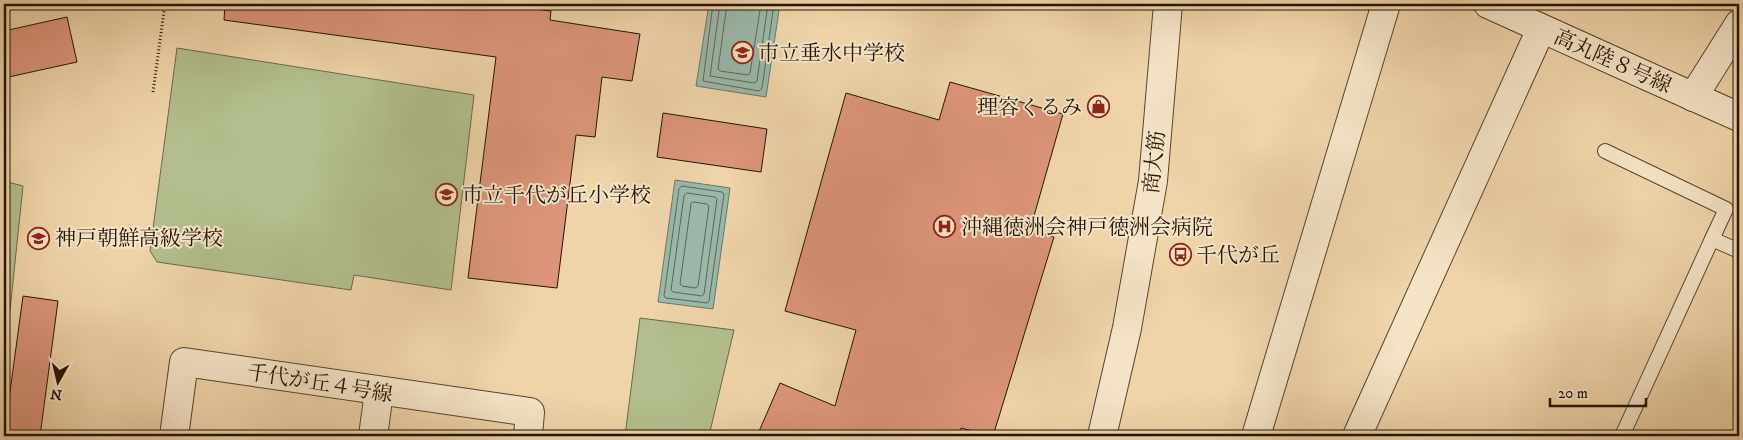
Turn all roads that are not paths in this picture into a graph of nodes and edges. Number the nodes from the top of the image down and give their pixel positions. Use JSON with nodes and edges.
{"nodes":[{"id":1,"x":1168,"y":4,"type":"edge"},
{"id":2,"x":1386,"y":4,"type":"edge"},
{"id":3,"x":1488,"y":4,"type":"edge"},
{"id":4,"x":1517,"y":10,"type":"edge"},
{"id":5,"x":1739,"y":24,"type":"edge"},
{"id":6,"x":1541,"y":29,"type":"junction"},
{"id":7,"x":1694,"y":97,"type":"junction"},
{"id":8,"x":1739,"y":117,"type":"edge"},
{"id":9,"x":1605,"y":151,"type":"dead end"},
{"id":10,"x":1712,"y":239,"type":"junction"},
{"id":11,"x":1739,"y":251,"type":"edge"},
{"id":12,"x":379,"y":392,"type":"junction"},
{"id":13,"x":529,"y":424,"type":"edge"},
{"id":14,"x":1100,"y":435,"type":"edge"},
{"id":15,"x":174,"y":436,"type":"edge"},
{"id":16,"x":373,"y":436,"type":"edge"},
{"id":17,"x":1256,"y":436,"type":"edge"},
{"id":18,"x":1357,"y":436,"type":"edge"},
{"id":19,"x":1622,"y":436,"type":"edge"}],
"edges":[{"from":1,"to":14,"type":"street","name":"商大筋"},
{"from":2,"to":17,"type":"street"},
{"from":3,"to":4,"type":"street","name":"高丸陸８号線"},
{"from":4,"to":6,"type":"street","name":"高丸陸８号線"},
{"from":5,"to":7,"type":"street"},
{"from":6,"to":7,"type":"street","name":"高丸陸８号線"},
{"from":6,"to":18,"type":"street"},
{"from":7,"to":8,"type":"street","name":"高丸陸８号線"},
{"from":9,"to":10,"type":"lane"},
{"from":10,"to":11,"type":"lane"},
{"from":10,"to":19,"type":"lane"},
{"from":12,"to":13,"type":"street","name":"千代が丘４号線"},
{"from":12,"to":15,"type":"street","name":"千代が丘４号線"},
{"from":12,"to":16,"type":"street"}]}
